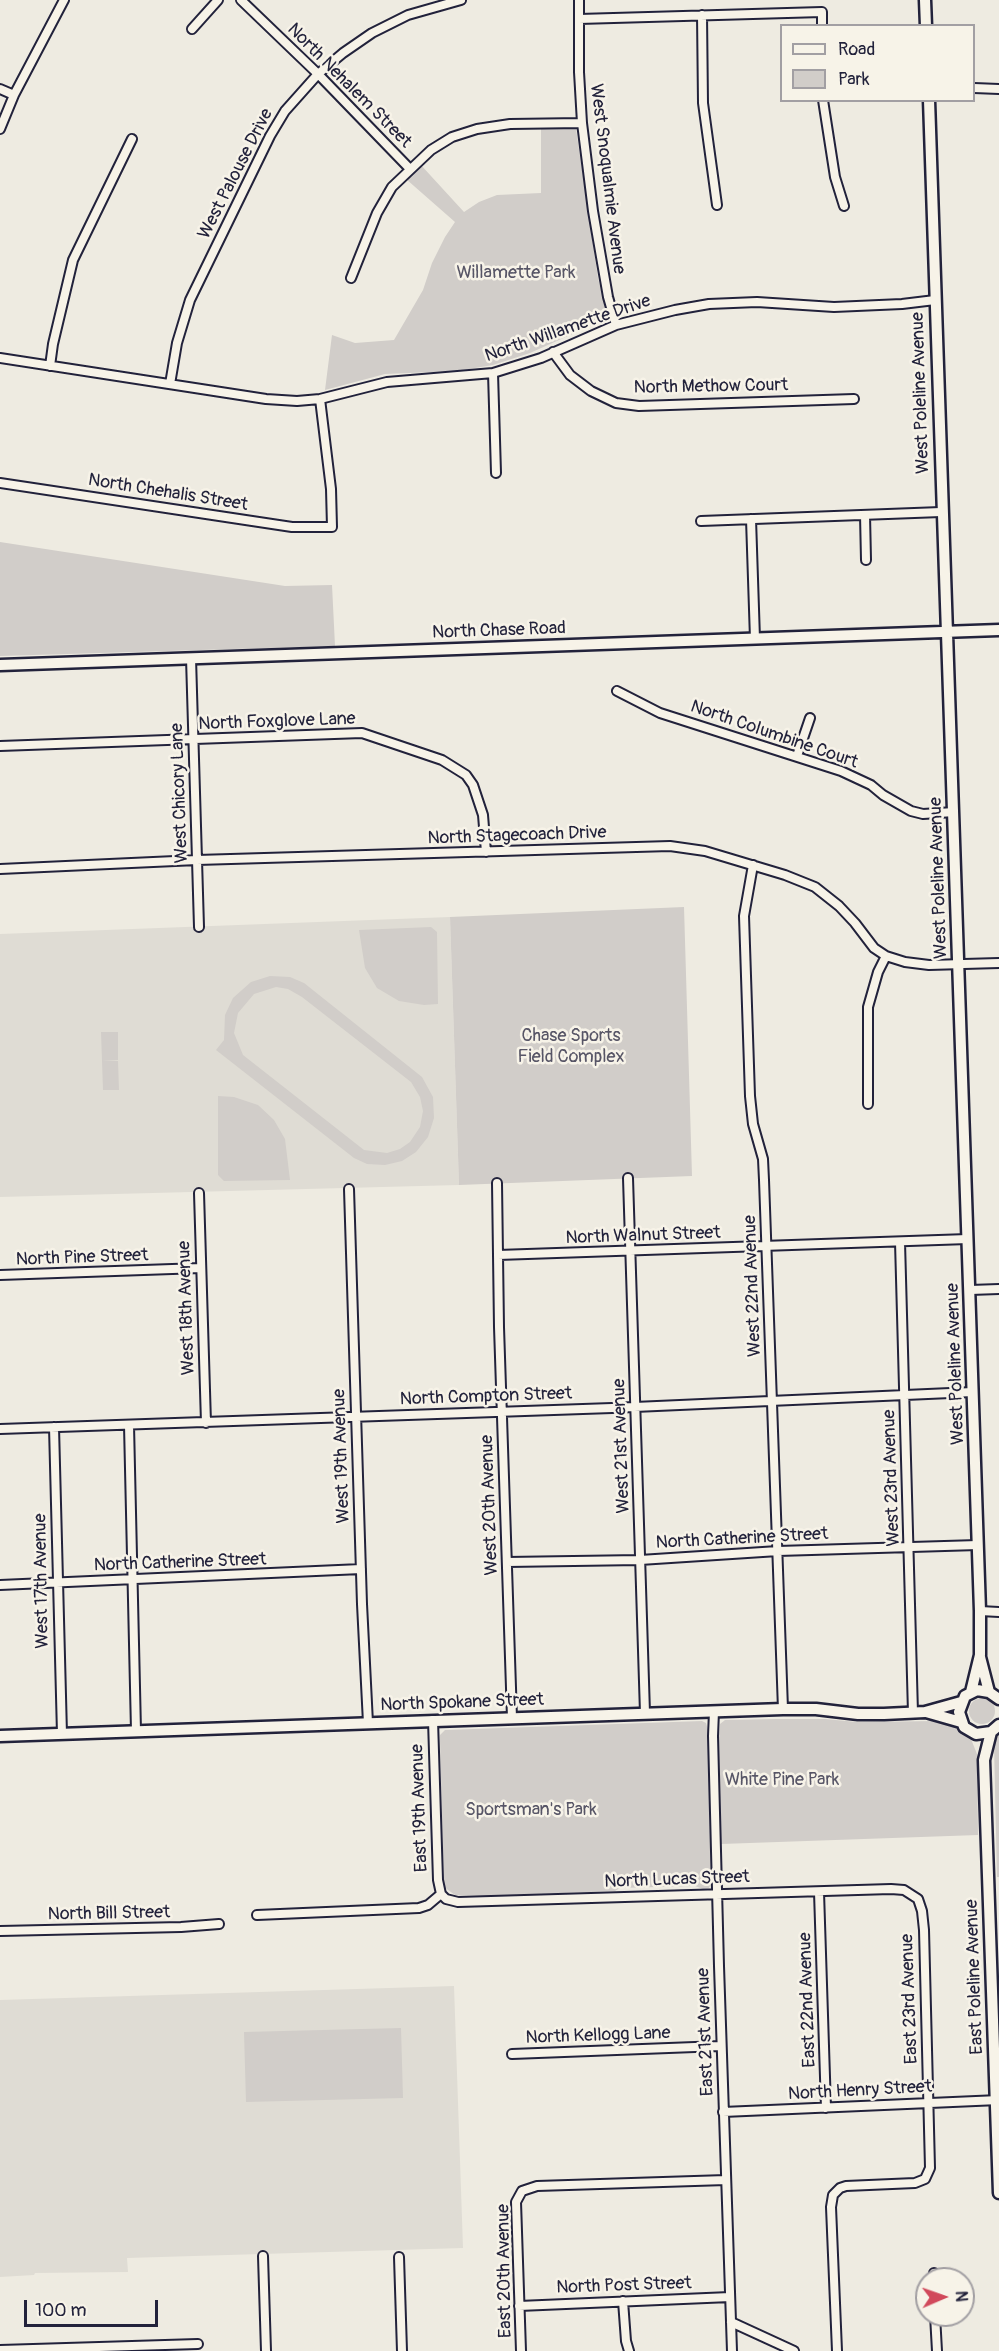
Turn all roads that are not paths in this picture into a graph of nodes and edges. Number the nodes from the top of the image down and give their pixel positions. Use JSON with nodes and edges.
{"nodes":[{"id":1,"x":64,"y":0,"type":"edge"},
{"id":2,"x":218,"y":0,"type":"edge"},
{"id":3,"x":241,"y":0,"type":"edge"},
{"id":4,"x":461,"y":0,"type":"edge"},
{"id":5,"x":579,"y":0,"type":"edge"},
{"id":6,"x":925,"y":0,"type":"edge"},
{"id":7,"x":702,"y":15,"type":"junction"},
{"id":8,"x":579,"y":20,"type":"junction"},
{"id":9,"x":822,"y":24,"type":"edge"},
{"id":10,"x":926,"y":24,"type":"edge"},
{"id":11,"x":192,"y":29,"type":"dead end"},
{"id":12,"x":318,"y":74,"type":"junction"},
{"id":13,"x":975,"y":88,"type":"edge"},
{"id":14,"x":0,"y":89,"type":"edge"},
{"id":15,"x":999,"y":89,"type":"edge"},
{"id":16,"x":14,"y":95,"type":"junction"},
{"id":17,"x":823,"y":102,"type":"edge"},
{"id":18,"x":928,"y":102,"type":"edge"},
{"id":19,"x":582,"y":123,"type":"junction"},
{"id":20,"x":0,"y":129,"type":"edge"},
{"id":21,"x":132,"y":139,"type":"dead end"},
{"id":22,"x":410,"y":168,"type":"junction"},
{"id":23,"x":717,"y":205,"type":"dead end"},
{"id":24,"x":844,"y":206,"type":"dead end"},
{"id":25,"x":351,"y":278,"type":"dead end"},
{"id":26,"x":935,"y":300,"type":"junction"},
{"id":27,"x":616,"y":325,"type":"junction"},
{"id":28,"x":553,"y":352,"type":"junction"},
{"id":29,"x":0,"y":358,"type":"edge"},
{"id":30,"x":50,"y":366,"type":"junction"},
{"id":31,"x":493,"y":373,"type":"junction"},
{"id":32,"x":170,"y":384,"type":"junction"},
{"id":33,"x":320,"y":399,"type":"junction"},
{"id":34,"x":854,"y":399,"type":"dead end"},
{"id":35,"x":496,"y":472,"type":"dead end"},
{"id":36,"x":0,"y":483,"type":"edge"},
{"id":37,"x":942,"y":512,"type":"junction"},
{"id":38,"x":865,"y":515,"type":"junction"},
{"id":39,"x":751,"y":519,"type":"junction"},
{"id":40,"x":701,"y":520,"type":"dead end"},
{"id":41,"x":866,"y":560,"type":"dead end"},
{"id":42,"x":999,"y":630,"type":"edge"},
{"id":43,"x":946,"y":631,"type":"junction"},
{"id":44,"x":755,"y":639,"type":"junction"},
{"id":45,"x":191,"y":658,"type":"junction"},
{"id":46,"x":0,"y":665,"type":"edge"},
{"id":47,"x":617,"y":691,"type":"dead end"},
{"id":48,"x":810,"y":718,"type":"dead end"},
{"id":49,"x":194,"y":740,"type":"junction"},
{"id":50,"x":0,"y":746,"type":"edge"},
{"id":51,"x":797,"y":756,"type":"junction"},
{"id":52,"x":954,"y":812,"type":"junction"},
{"id":53,"x":486,"y":852,"type":"junction"},
{"id":54,"x":198,"y":860,"type":"junction"},
{"id":55,"x":753,"y":865,"type":"junction"},
{"id":56,"x":0,"y":869,"type":"edge"},
{"id":57,"x":199,"y":927,"type":"dead end"},
{"id":58,"x":886,"y":956,"type":"junction"},
{"id":59,"x":959,"y":963,"type":"junction"},
{"id":60,"x":999,"y":963,"type":"edge"},
{"id":61,"x":868,"y":1104,"type":"dead end"},
{"id":62,"x":628,"y":1179,"type":"dead end"},
{"id":63,"x":497,"y":1183,"type":"dead end"},
{"id":64,"x":349,"y":1189,"type":"dead end"},
{"id":65,"x":199,"y":1193,"type":"dead end"},
{"id":66,"x":968,"y":1239,"type":"junction"},
{"id":67,"x":900,"y":1242,"type":"junction"},
{"id":68,"x":766,"y":1247,"type":"junction"},
{"id":69,"x":631,"y":1251,"type":"junction"},
{"id":70,"x":498,"y":1255,"type":"junction"},
{"id":71,"x":201,"y":1268,"type":"junction"},
{"id":72,"x":0,"y":1275,"type":"edge"},
{"id":73,"x":999,"y":1289,"type":"edge"},
{"id":74,"x":970,"y":1290,"type":"junction"},
{"id":75,"x":973,"y":1392,"type":"junction"},
{"id":76,"x":904,"y":1395,"type":"junction"},
{"id":77,"x":771,"y":1402,"type":"junction"},
{"id":78,"x":636,"y":1407,"type":"junction"},
{"id":79,"x":502,"y":1411,"type":"junction"},
{"id":80,"x":356,"y":1418,"type":"junction"},
{"id":81,"x":206,"y":1423,"type":"junction"},
{"id":82,"x":129,"y":1425,"type":"junction"},
{"id":83,"x":54,"y":1427,"type":"junction"},
{"id":84,"x":0,"y":1429,"type":"edge"},
{"id":85,"x":978,"y":1545,"type":"junction"},
{"id":86,"x":909,"y":1547,"type":"junction"},
{"id":87,"x":778,"y":1551,"type":"junction"},
{"id":88,"x":640,"y":1560,"type":"junction"},
{"id":89,"x":507,"y":1562,"type":"junction"},
{"id":90,"x":361,"y":1569,"type":"junction"},
{"id":91,"x":132,"y":1580,"type":"junction"},
{"id":92,"x":57,"y":1583,"type":"junction"},
{"id":93,"x":0,"y":1585,"type":"edge"},
{"id":94,"x":980,"y":1611,"type":"junction"},
{"id":95,"x":999,"y":1612,"type":"edge"},
{"id":96,"x":980,"y":1655,"type":"junction"},
{"id":97,"x":971,"y":1692,"type":"junction"},
{"id":98,"x":989,"y":1692,"type":"junction"},
{"id":99,"x":999,"y":1699,"type":"edge"},
{"id":100,"x":961,"y":1702,"type":"junction"},
{"id":101,"x":783,"y":1709,"type":"junction"},
{"id":102,"x":714,"y":1711,"type":"junction"},
{"id":103,"x":919,"y":1712,"type":"junction"},
{"id":104,"x":645,"y":1713,"type":"junction"},
{"id":105,"x":512,"y":1718,"type":"junction"},
{"id":106,"x":433,"y":1720,"type":"junction"},
{"id":107,"x":961,"y":1722,"type":"junction"},
{"id":108,"x":368,"y":1723,"type":"junction"},
{"id":109,"x":995,"y":1729,"type":"edge"},
{"id":110,"x":136,"y":1731,"type":"junction"},
{"id":111,"x":969,"y":1731,"type":"junction"},
{"id":112,"x":62,"y":1734,"type":"junction"},
{"id":113,"x":0,"y":1736,"type":"edge"},
{"id":114,"x":984,"y":1760,"type":"junction"},
{"id":115,"x":819,"y":1892,"type":"junction"},
{"id":116,"x":441,"y":1894,"type":"junction"},
{"id":117,"x":718,"y":1894,"type":"junction"},
{"id":118,"x":915,"y":1896,"type":"joint"},
{"id":119,"x":257,"y":1915,"type":"dead end"},
{"id":120,"x":219,"y":1924,"type":"dead end"},
{"id":121,"x":0,"y":1931,"type":"edge"},
{"id":122,"x":721,"y":2046,"type":"junction"},
{"id":123,"x":512,"y":2054,"type":"dead end"},
{"id":124,"x":997,"y":2100,"type":"edge"},
{"id":125,"x":928,"y":2103,"type":"junction"},
{"id":126,"x":826,"y":2108,"type":"junction"},
{"id":127,"x":723,"y":2112,"type":"junction"},
{"id":128,"x":726,"y":2180,"type":"junction"},
{"id":129,"x":999,"y":2193,"type":"edge"},
{"id":130,"x":263,"y":2256,"type":"dead end"},
{"id":131,"x":399,"y":2257,"type":"dead end"},
{"id":132,"x":730,"y":2297,"type":"junction"},
{"id":133,"x":623,"y":2301,"type":"junction"},
{"id":134,"x":519,"y":2306,"type":"junction"},
{"id":135,"x":731,"y":2322,"type":"junction"},
{"id":136,"x":935,"y":2327,"type":"edge"},
{"id":137,"x":198,"y":2344,"type":"dead end"},
{"id":138,"x":0,"y":2350,"type":"edge"},
{"id":139,"x":266,"y":2351,"type":"edge"},
{"id":140,"x":402,"y":2351,"type":"edge"},
{"id":141,"x":521,"y":2351,"type":"edge"},
{"id":142,"x":629,"y":2351,"type":"edge"},
{"id":143,"x":732,"y":2351,"type":"edge"},
{"id":144,"x":794,"y":2351,"type":"edge"},
{"id":145,"x":837,"y":2351,"type":"edge"},
{"id":146,"x":936,"y":2351,"type":"edge"}],
"edges":[{"from":1,"to":16,"type":"street"},
{"from":2,"to":11,"type":"street"},
{"from":3,"to":12,"type":"street","name":"North Nehalem Street"},
{"from":4,"to":12,"type":"street","name":"West Palouse Drive"},
{"from":5,"to":8,"type":"street","name":"West Snoqualmie Avenue"},
{"from":6,"to":10,"type":"street"},
{"from":7,"to":8,"type":"street"},
{"from":7,"to":9,"type":"street"},
{"from":7,"to":23,"type":"street"},
{"from":8,"to":19,"type":"street","name":"West Snoqualmie Avenue"},
{"from":12,"to":22,"type":"street","name":"North Nehalem Street"},
{"from":12,"to":32,"type":"street","name":"West Palouse Drive"},
{"from":13,"to":15,"type":"street"},
{"from":14,"to":16,"type":"street"},
{"from":16,"to":20,"type":"street"},
{"from":17,"to":24,"type":"street"},
{"from":18,"to":26,"type":"street","name":"West Poleline Avenue"},
{"from":19,"to":22,"type":"street"},
{"from":19,"to":27,"type":"street","name":"West Snoqualmie Avenue"},
{"from":21,"to":30,"type":"street"},
{"from":22,"to":25,"type":"street"},
{"from":26,"to":27,"type":"street","name":"North Willamette Drive"},
{"from":26,"to":37,"type":"street","name":"West Poleline Avenue"},
{"from":27,"to":28,"type":"street","name":"North Willamette Drive"},
{"from":28,"to":31,"type":"street","name":"North Willamette Drive"},
{"from":28,"to":34,"type":"street","name":"North Methow Court"},
{"from":29,"to":30,"type":"street","name":"North Willamette Drive"},
{"from":30,"to":32,"type":"street","name":"North Willamette Drive"},
{"from":31,"to":33,"type":"street","name":"North Willamette Drive"},
{"from":31,"to":35,"type":"street"},
{"from":32,"to":33,"type":"street","name":"North Willamette Drive"},
{"from":33,"to":36,"type":"street","name":"North Chehalis Street"},
{"from":37,"to":38,"type":"street"},
{"from":37,"to":43,"type":"street","name":"West Poleline Avenue"},
{"from":38,"to":39,"type":"street"},
{"from":38,"to":41,"type":"street"},
{"from":39,"to":40,"type":"street"},
{"from":39,"to":44,"type":"street"},
{"from":42,"to":43,"type":"street","name":"North Chase Road"},
{"from":43,"to":44,"type":"street","name":"North Chase Road"},
{"from":43,"to":52,"type":"street","name":"West Poleline Avenue"},
{"from":44,"to":45,"type":"street","name":"North Chase Road"},
{"from":45,"to":46,"type":"street","name":"North Chase Road"},
{"from":45,"to":49,"type":"street","name":"West Chicory Lane"},
{"from":47,"to":51,"type":"street","name":"North Columbine Court"},
{"from":48,"to":51,"type":"street"},
{"from":49,"to":50,"type":"street","name":"North Foxglove Lane"},
{"from":49,"to":53,"type":"street","name":"North Foxglove Lane"},
{"from":49,"to":54,"type":"street","name":"West Chicory Lane"},
{"from":51,"to":52,"type":"street","name":"North Columbine Court"},
{"from":52,"to":59,"type":"street","name":"West Poleline Avenue"},
{"from":53,"to":54,"type":"street","name":"North Stagecoach Drive"},
{"from":53,"to":55,"type":"street","name":"North Stagecoach Drive"},
{"from":54,"to":56,"type":"street","name":"North Stagecoach Drive"},
{"from":54,"to":57,"type":"street","name":"West Chicory Lane"},
{"from":55,"to":58,"type":"street","name":"North Stagecoach Drive"},
{"from":55,"to":68,"type":"street","name":"West 22nd Avenue"},
{"from":58,"to":59,"type":"street","name":"North Stagecoach Drive"},
{"from":58,"to":61,"type":"street"},
{"from":59,"to":60,"type":"street","name":"North Stagecoach Drive"},
{"from":59,"to":66,"type":"street","name":"West Poleline Avenue"},
{"from":62,"to":69,"type":"street","name":"West 21st Avenue"},
{"from":63,"to":70,"type":"street","name":"West 20th Avenue"},
{"from":64,"to":80,"type":"street","name":"West 19th Avenue"},
{"from":65,"to":71,"type":"street","name":"West 18th Avenue"},
{"from":66,"to":67,"type":"street","name":"North Walnut Street"},
{"from":66,"to":74,"type":"street","name":"West Poleline Avenue"},
{"from":67,"to":68,"type":"street","name":"North Walnut Street"},
{"from":67,"to":76,"type":"street","name":"West 23rd Avenue"},
{"from":68,"to":69,"type":"street","name":"North Walnut Street"},
{"from":68,"to":77,"type":"street","name":"West 22nd Avenue"},
{"from":69,"to":70,"type":"street","name":"North Walnut Street"},
{"from":69,"to":78,"type":"street","name":"West 21st Avenue"},
{"from":70,"to":79,"type":"street","name":"West 20th Avenue"},
{"from":71,"to":72,"type":"street","name":"North Pine Street"},
{"from":71,"to":81,"type":"street","name":"West 18th Avenue"},
{"from":73,"to":74,"type":"street"},
{"from":74,"to":75,"type":"street","name":"West Poleline Avenue"},
{"from":75,"to":76,"type":"street","name":"North Compton Street"},
{"from":75,"to":85,"type":"street","name":"West Poleline Avenue"},
{"from":76,"to":77,"type":"street","name":"North Compton Street"},
{"from":76,"to":86,"type":"street","name":"West 23rd Avenue"},
{"from":77,"to":78,"type":"street","name":"North Compton Street"},
{"from":77,"to":87,"type":"street","name":"West 22nd Avenue"},
{"from":78,"to":79,"type":"street","name":"North Compton Street"},
{"from":78,"to":88,"type":"street","name":"West 21st Avenue"},
{"from":79,"to":80,"type":"street","name":"North Compton Street"},
{"from":79,"to":89,"type":"street","name":"West 20th Avenue"},
{"from":80,"to":81,"type":"street","name":"North Compton Street"},
{"from":80,"to":90,"type":"street","name":"West 19th Avenue"},
{"from":81,"to":82,"type":"street","name":"North Compton Street"},
{"from":82,"to":83,"type":"street","name":"North Compton Street"},
{"from":82,"to":91,"type":"street"},
{"from":83,"to":84,"type":"street","name":"North Compton Street"},
{"from":83,"to":92,"type":"street","name":"West 17th Avenue"},
{"from":85,"to":86,"type":"street","name":"North Catherine Street"},
{"from":85,"to":94,"type":"street","name":"West Poleline Avenue"},
{"from":86,"to":87,"type":"street","name":"North Catherine Street"},
{"from":86,"to":103,"type":"street","name":"West 23rd Avenue"},
{"from":87,"to":88,"type":"street","name":"North Catherine Street"},
{"from":87,"to":101,"type":"street","name":"West 22nd Avenue"},
{"from":88,"to":89,"type":"street","name":"North Catherine Street"},
{"from":88,"to":104,"type":"street","name":"West 21st Avenue"},
{"from":89,"to":105,"type":"street","name":"West 20th Avenue"},
{"from":90,"to":91,"type":"street","name":"North Catherine Street"},
{"from":90,"to":108,"type":"street","name":"West 19th Avenue"},
{"from":91,"to":92,"type":"street","name":"North Catherine Street"},
{"from":91,"to":110,"type":"street"},
{"from":92,"to":93,"type":"street","name":"North Catherine Street"},
{"from":92,"to":112,"type":"street","name":"West 17th Avenue"},
{"from":94,"to":95,"type":"street"},
{"from":94,"to":96,"type":"street","name":"West Poleline Avenue"},
{"from":96,"to":97,"type":"street","name":"West Poleline Avenue"},
{"from":96,"to":98,"type":"street","name":"West Poleline Avenue"},
{"from":97,"to":98,"type":"street"},
{"from":97,"to":100,"type":"street"},
{"from":98,"to":99,"type":"street"},
{"from":100,"to":103,"type":"street","name":"North Spokane Street"},
{"from":100,"to":107,"type":"street"},
{"from":101,"to":102,"type":"street","name":"North Spokane Street"},
{"from":101,"to":103,"type":"street","name":"North Spokane Street"},
{"from":102,"to":104,"type":"street","name":"North Spokane Street"},
{"from":102,"to":117,"type":"street","name":"East 21st Avenue"},
{"from":103,"to":107,"type":"street","name":"North Spokane Street"},
{"from":104,"to":105,"type":"street","name":"North Spokane Street"},
{"from":105,"to":106,"type":"street","name":"North Spokane Street"},
{"from":106,"to":108,"type":"street","name":"North Spokane Street"},
{"from":106,"to":116,"type":"street","name":"East 19th Avenue"},
{"from":107,"to":111,"type":"street","name":"East Poleline Avenue"},
{"from":108,"to":110,"type":"street","name":"North Spokane Street"},
{"from":109,"to":111,"type":"street"},
{"from":109,"to":114,"type":"street","name":"East Poleline Avenue"},
{"from":110,"to":112,"type":"street","name":"North Spokane Street"},
{"from":111,"to":114,"type":"street","name":"East Poleline Avenue"},
{"from":112,"to":113,"type":"street","name":"North Spokane Street"},
{"from":114,"to":124,"type":"street","name":"East Poleline Avenue"},
{"from":115,"to":117,"type":"street","name":"North Lucas Street"},
{"from":115,"to":118,"type":"street","name":"North Lucas Street"},
{"from":115,"to":126,"type":"street","name":"East 22nd Avenue"},
{"from":116,"to":117,"type":"street","name":"North Lucas Street"},
{"from":116,"to":119,"type":"street"},
{"from":117,"to":122,"type":"street","name":"East 21st Avenue"},
{"from":118,"to":125,"type":"street","name":"East 23rd Avenue"},
{"from":120,"to":121,"type":"street","name":"North Bill Street"},
{"from":122,"to":123,"type":"street","name":"North Kellogg Lane"},
{"from":122,"to":127,"type":"street","name":"East 21st Avenue"},
{"from":124,"to":125,"type":"street","name":"North Henry Street"},
{"from":124,"to":129,"type":"street","name":"East Poleline Avenue"},
{"from":125,"to":126,"type":"street","name":"North Henry Street"},
{"from":125,"to":145,"type":"street","name":"East 23rd Avenue"},
{"from":126,"to":127,"type":"street","name":"North Henry Street"},
{"from":127,"to":128,"type":"street","name":"East 21st Avenue"},
{"from":128,"to":132,"type":"street","name":"East 21st Avenue"},
{"from":128,"to":134,"type":"street","name":"East 20th Avenue"},
{"from":130,"to":139,"type":"street"},
{"from":131,"to":140,"type":"street"},
{"from":132,"to":133,"type":"street","name":"North Post Street"},
{"from":132,"to":135,"type":"street","name":"East 21st Avenue"},
{"from":133,"to":134,"type":"street","name":"North Post Street"},
{"from":133,"to":142,"type":"street"},
{"from":134,"to":141,"type":"street","name":"East 20th Avenue"},
{"from":135,"to":143,"type":"street","name":"East 21st Avenue"},
{"from":135,"to":144,"type":"street"},
{"from":136,"to":146,"type":"street"},
{"from":137,"to":138,"type":"street"}]}
